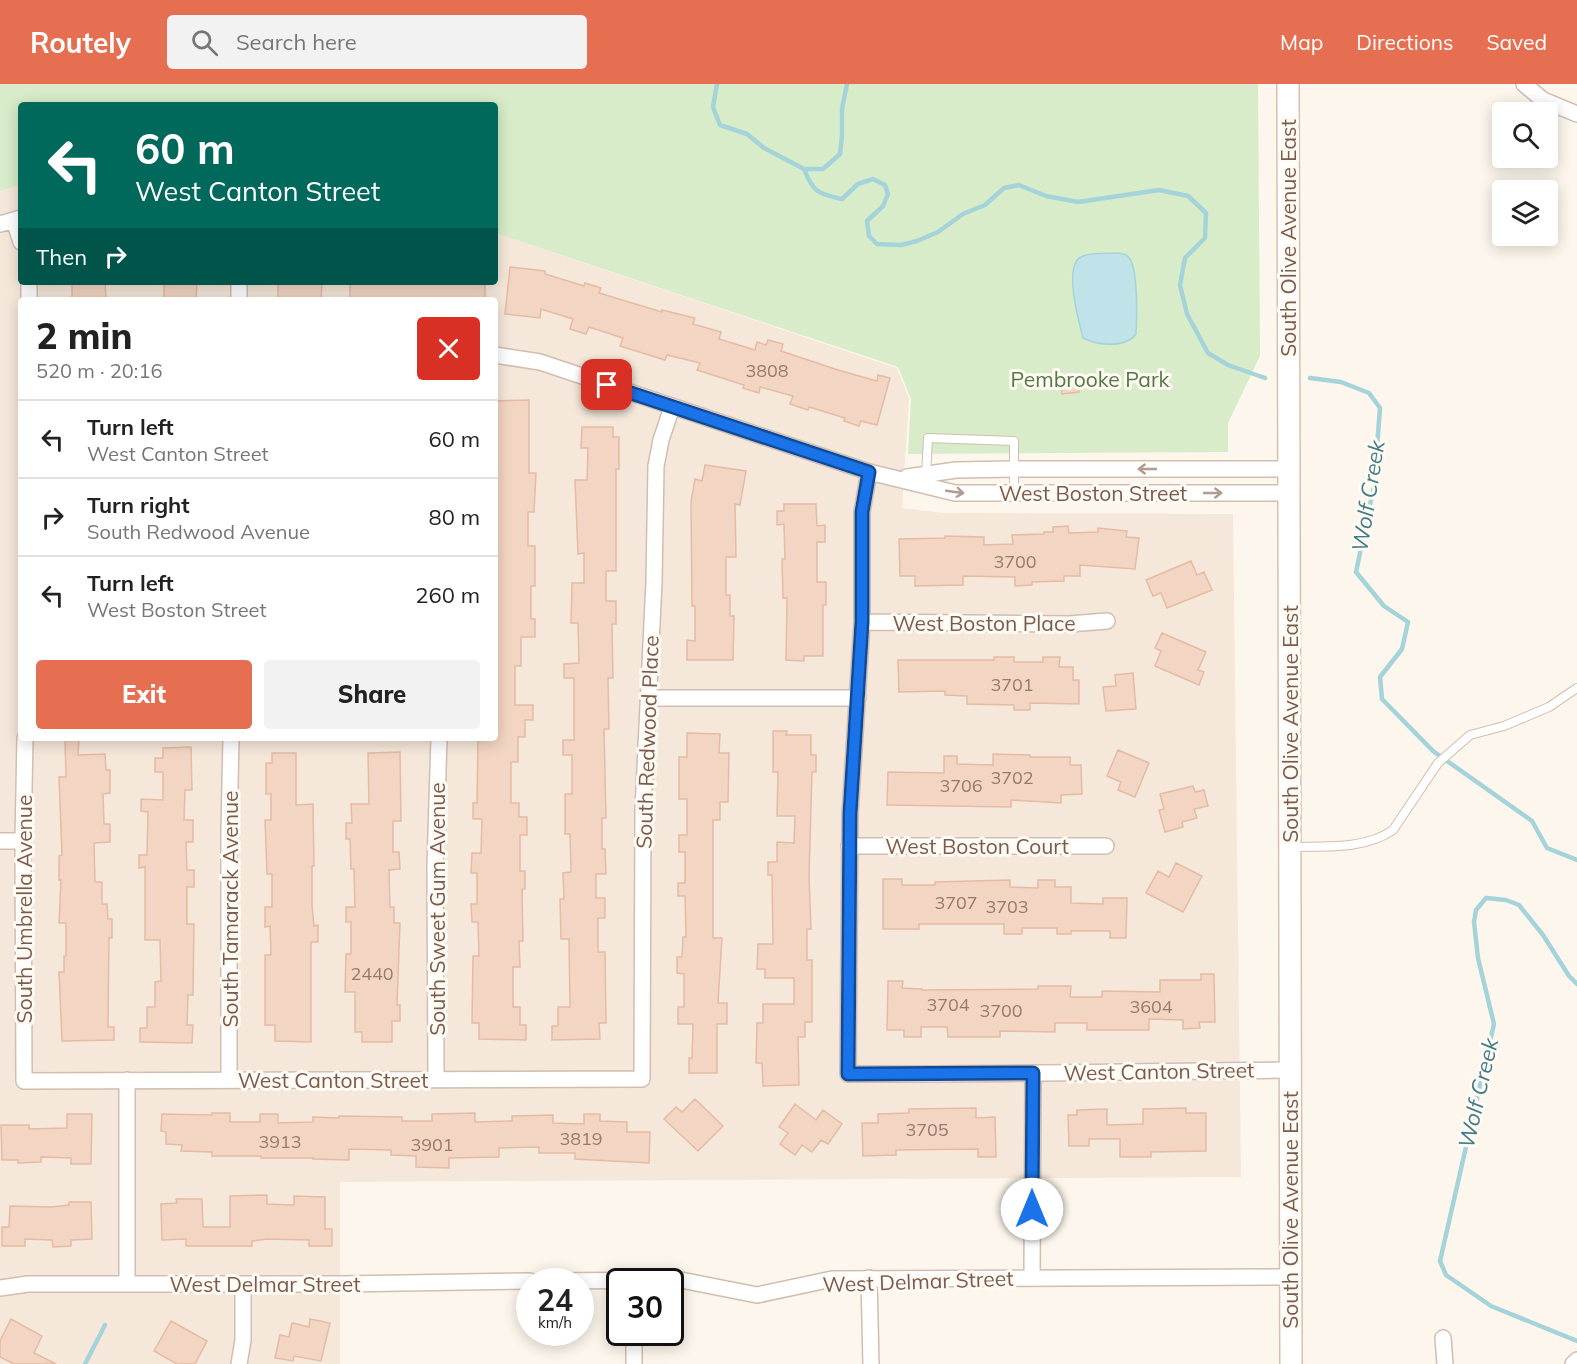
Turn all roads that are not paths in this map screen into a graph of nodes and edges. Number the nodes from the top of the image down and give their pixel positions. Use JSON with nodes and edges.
{"nodes":[{"id":1,"x":1288,"y":84,"type":"edge"},
{"id":2,"x":1524,"y":84,"type":"edge"},
{"id":3,"x":1577,"y":114,"type":"edge"},
{"id":4,"x":12,"y":221,"type":"edge"},
{"id":5,"x":18,"y":235,"type":"edge"},
{"id":6,"x":498,"y":355,"type":"edge"},
{"id":7,"x":672,"y":407,"type":"junction"},
{"id":8,"x":1014,"y":469,"type":"junction"},
{"id":9,"x":1289,"y":469,"type":"junction"},
{"id":10,"x":869,"y":472,"type":"junction"},
{"id":11,"x":926,"y":480,"type":"junction"},
{"id":12,"x":1289,"y":493,"type":"junction"},
{"id":13,"x":1014,"y":494,"type":"junction"},
{"id":14,"x":1107,"y":621,"type":"dead end"},
{"id":15,"x":862,"y":622,"type":"junction"},
{"id":16,"x":1577,"y":688,"type":"edge"},
{"id":17,"x":648,"y":698,"type":"junction"},
{"id":18,"x":858,"y":698,"type":"junction"},
{"id":19,"x":25,"y":741,"type":"edge"},
{"id":20,"x":231,"y":741,"type":"edge"},
{"id":21,"x":439,"y":741,"type":"edge"},
{"id":22,"x":0,"y":841,"type":"edge"},
{"id":23,"x":23,"y":841,"type":"junction"},
{"id":24,"x":849,"y":846,"type":"junction"},
{"id":25,"x":1106,"y":846,"type":"dead end"},
{"id":26,"x":1290,"y":847,"type":"junction"},
{"id":27,"x":1290,"y":1070,"type":"junction"},
{"id":28,"x":1033,"y":1073,"type":"junction"},
{"id":29,"x":436,"y":1079,"type":"junction"},
{"id":30,"x":642,"y":1079,"type":"joint"},
{"id":31,"x":127,"y":1080,"type":"junction"},
{"id":32,"x":229,"y":1080,"type":"junction"},
{"id":33,"x":24,"y":1081,"type":"joint"},
{"id":34,"x":1291,"y":1277,"type":"junction"},
{"id":35,"x":870,"y":1278,"type":"junction"},
{"id":36,"x":1032,"y":1278,"type":"junction"},
{"id":37,"x":516,"y":1281,"type":"edge"},
{"id":38,"x":684,"y":1281,"type":"edge"},
{"id":39,"x":127,"y":1284,"type":"junction"},
{"id":40,"x":243,"y":1284,"type":"junction"},
{"id":41,"x":0,"y":1288,"type":"edge"},
{"id":42,"x":1443,"y":1338,"type":"dead end"},
{"id":43,"x":634,"y":1346,"type":"edge"},
{"id":44,"x":1577,"y":1360,"type":"edge"},
{"id":45,"x":239,"y":1364,"type":"edge"},
{"id":46,"x":634,"y":1364,"type":"edge"},
{"id":47,"x":871,"y":1364,"type":"edge"},
{"id":48,"x":1291,"y":1364,"type":"edge"},
{"id":49,"x":1445,"y":1364,"type":"edge"},
{"id":50,"x":1573,"y":1364,"type":"edge"}],
"edges":[{"from":1,"to":9,"type":"street","name":"South Olive Avenue East"},
{"from":2,"to":3,"type":"street"},
{"from":4,"to":5,"type":"street"},
{"from":6,"to":7,"type":"street","name":"West Boston Street"},
{"from":7,"to":10,"type":"street","name":"West Boston Street"},
{"from":7,"to":17,"type":"street","name":"South Redwood Place"},
{"from":9,"to":8,"type":"street","name":"West Boston Street","one_way":true},
{"from":8,"to":11,"type":"street","name":"West Boston Street"},
{"from":8,"to":11,"type":"lane"},
{"from":8,"to":13,"type":"lane"},
{"from":9,"to":12,"type":"street","name":"South Olive Avenue East"},
{"from":10,"to":11,"type":"street","name":"West Boston Street"},
{"from":10,"to":15,"type":"street"},
{"from":11,"to":13,"type":"street","name":"West Boston Street","one_way":true},
{"from":13,"to":12,"type":"street","name":"West Boston Street","one_way":true},
{"from":12,"to":26,"type":"street","name":"South Olive Avenue East"},
{"from":14,"to":15,"type":"street","name":"West Boston Place"},
{"from":15,"to":18,"type":"street"},
{"from":16,"to":26,"type":"lane"},
{"from":17,"to":18,"type":"street"},
{"from":17,"to":30,"type":"street","name":"South Redwood Place"},
{"from":18,"to":24,"type":"street"},
{"from":19,"to":23,"type":"street","name":"South Umbrella Avenue"},
{"from":20,"to":32,"type":"street","name":"South Tamarack Avenue"},
{"from":21,"to":29,"type":"street","name":"South Sweet Gum Avenue"},
{"from":22,"to":23,"type":"street"},
{"from":23,"to":33,"type":"street","name":"South Umbrella Avenue"},
{"from":24,"to":25,"type":"street","name":"West Boston Court"},
{"from":24,"to":28,"type":"street","name":"West Canton Street"},
{"from":26,"to":27,"type":"street","name":"South Olive Avenue East"},
{"from":27,"to":28,"type":"street","name":"West Canton Street"},
{"from":27,"to":34,"type":"street","name":"South Olive Avenue East"},
{"from":28,"to":36,"type":"street"},
{"from":29,"to":30,"type":"street","name":"West Canton Street"},
{"from":29,"to":32,"type":"street","name":"West Canton Street"},
{"from":31,"to":32,"type":"street","name":"West Canton Street"},
{"from":31,"to":33,"type":"street","name":"West Canton Street"},
{"from":31,"to":39,"type":"street"},
{"from":34,"to":36,"type":"street","name":"West Delmar Street"},
{"from":34,"to":48,"type":"street","name":"South Olive Avenue East"},
{"from":35,"to":36,"type":"street","name":"West Delmar Street"},
{"from":35,"to":38,"type":"street","name":"West Delmar Street"},
{"from":35,"to":47,"type":"street"},
{"from":37,"to":40,"type":"street","name":"West Delmar Street"},
{"from":39,"to":40,"type":"street","name":"West Delmar Street"},
{"from":39,"to":41,"type":"street","name":"West Delmar Street"},
{"from":40,"to":45,"type":"street"},
{"from":42,"to":49,"type":"street"},
{"from":43,"to":46,"type":"street"},
{"from":44,"to":50,"type":"street"}]}
